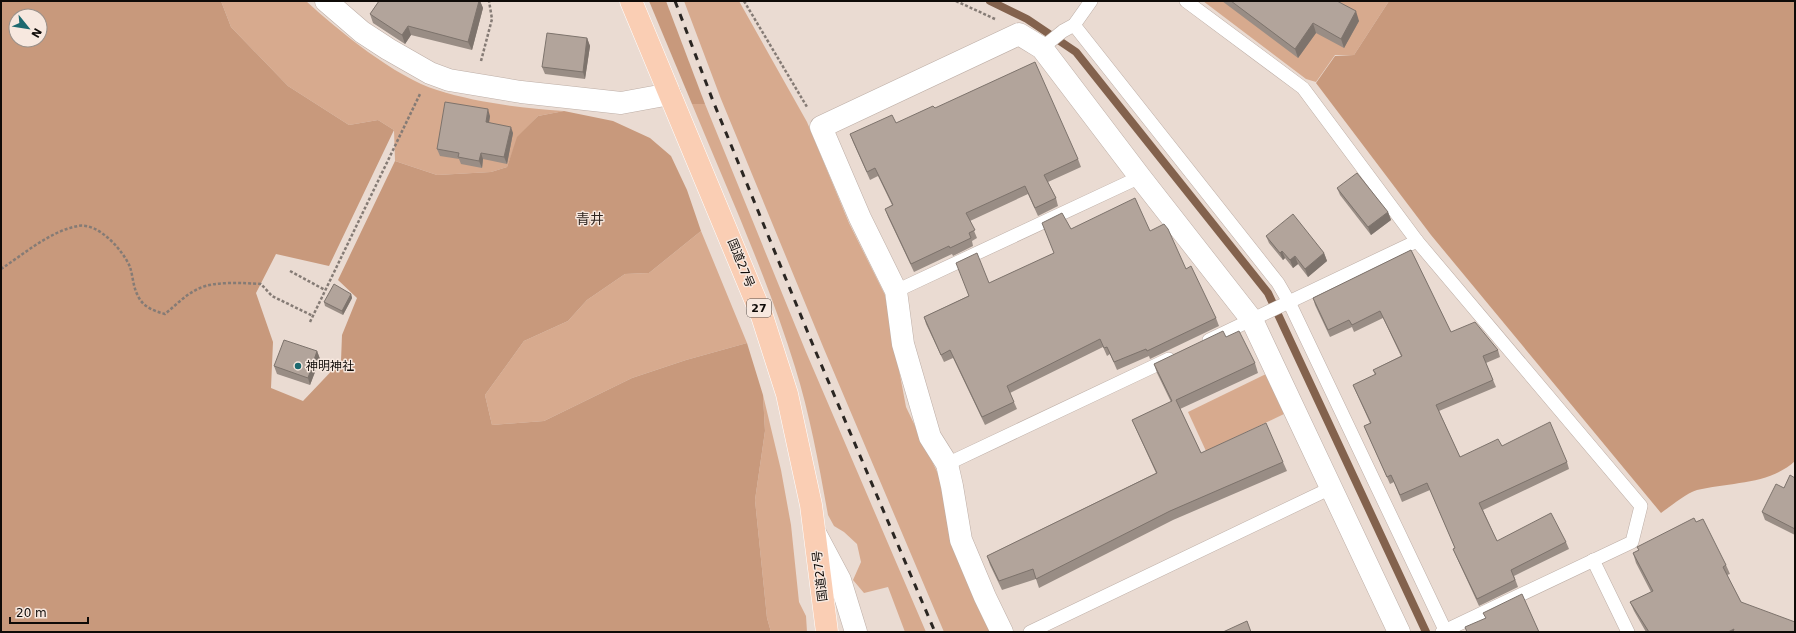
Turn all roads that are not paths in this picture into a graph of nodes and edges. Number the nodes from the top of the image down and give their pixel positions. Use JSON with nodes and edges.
{"nodes":[{"id":1,"x":326,"y":1,"type":"edge"},
{"id":2,"x":631,"y":1,"type":"edge"},
{"id":3,"x":1091,"y":1,"type":"edge"},
{"id":4,"x":1186,"y":1,"type":"edge"},
{"id":5,"x":1068,"y":28,"type":"junction"},
{"id":6,"x":1045,"y":45,"type":"junction"},
{"id":7,"x":670,"y":94,"type":"junction"},
{"id":8,"x":1140,"y":178,"type":"junction"},
{"id":9,"x":1418,"y":241,"type":"junction"},
{"id":10,"x":896,"y":292,"type":"junction"},
{"id":11,"x":1286,"y":304,"type":"junction"},
{"id":12,"x":1259,"y":316,"type":"junction"},
{"id":13,"x":1196,"y":346,"type":"edge"},
{"id":14,"x":1181,"y":353,"type":"edge"},
{"id":15,"x":947,"y":464,"type":"junction"},
{"id":16,"x":1331,"y":488,"type":"junction"},
{"id":17,"x":815,"y":532,"type":"junction"},
{"id":18,"x":1594,"y":560,"type":"junction"},
{"id":19,"x":827,"y":632,"type":"edge"},
{"id":20,"x":856,"y":632,"type":"edge"},
{"id":21,"x":1002,"y":632,"type":"edge"},
{"id":22,"x":1030,"y":632,"type":"edge"},
{"id":23,"x":1399,"y":632,"type":"edge"},
{"id":24,"x":1444,"y":632,"type":"edge"},
{"id":25,"x":1628,"y":632,"type":"edge"}],
"edges":[{"from":1,"to":7,"type":"street"},
{"from":2,"to":7,"type":"highway","name":"国道27号","number":"27"},
{"from":3,"to":5,"type":"lane"},
{"from":4,"to":9,"type":"lane"},
{"from":5,"to":6,"type":"lane"},
{"from":5,"to":11,"type":"lane"},
{"from":6,"to":8,"type":"street"},
{"from":6,"to":10,"type":"street"},
{"from":7,"to":17,"type":"highway","name":"国道27号","number":"27"},
{"from":8,"to":10,"type":"lane"},
{"from":8,"to":12,"type":"street"},
{"from":9,"to":11,"type":"lane"},
{"from":9,"to":18,"type":"lane"},
{"from":10,"to":15,"type":"street"},
{"from":11,"to":12,"type":"lane"},
{"from":11,"to":24,"type":"lane"},
{"from":12,"to":13,"type":"lane"},
{"from":12,"to":16,"type":"street"},
{"from":14,"to":15,"type":"lane"},
{"from":15,"to":21,"type":"street"},
{"from":16,"to":22,"type":"lane"},
{"from":16,"to":23,"type":"street"},
{"from":17,"to":19,"type":"highway","name":"国道27号","number":"27"},
{"from":17,"to":20,"type":"street"},
{"from":18,"to":24,"type":"lane"},
{"from":18,"to":25,"type":"lane"}]}
